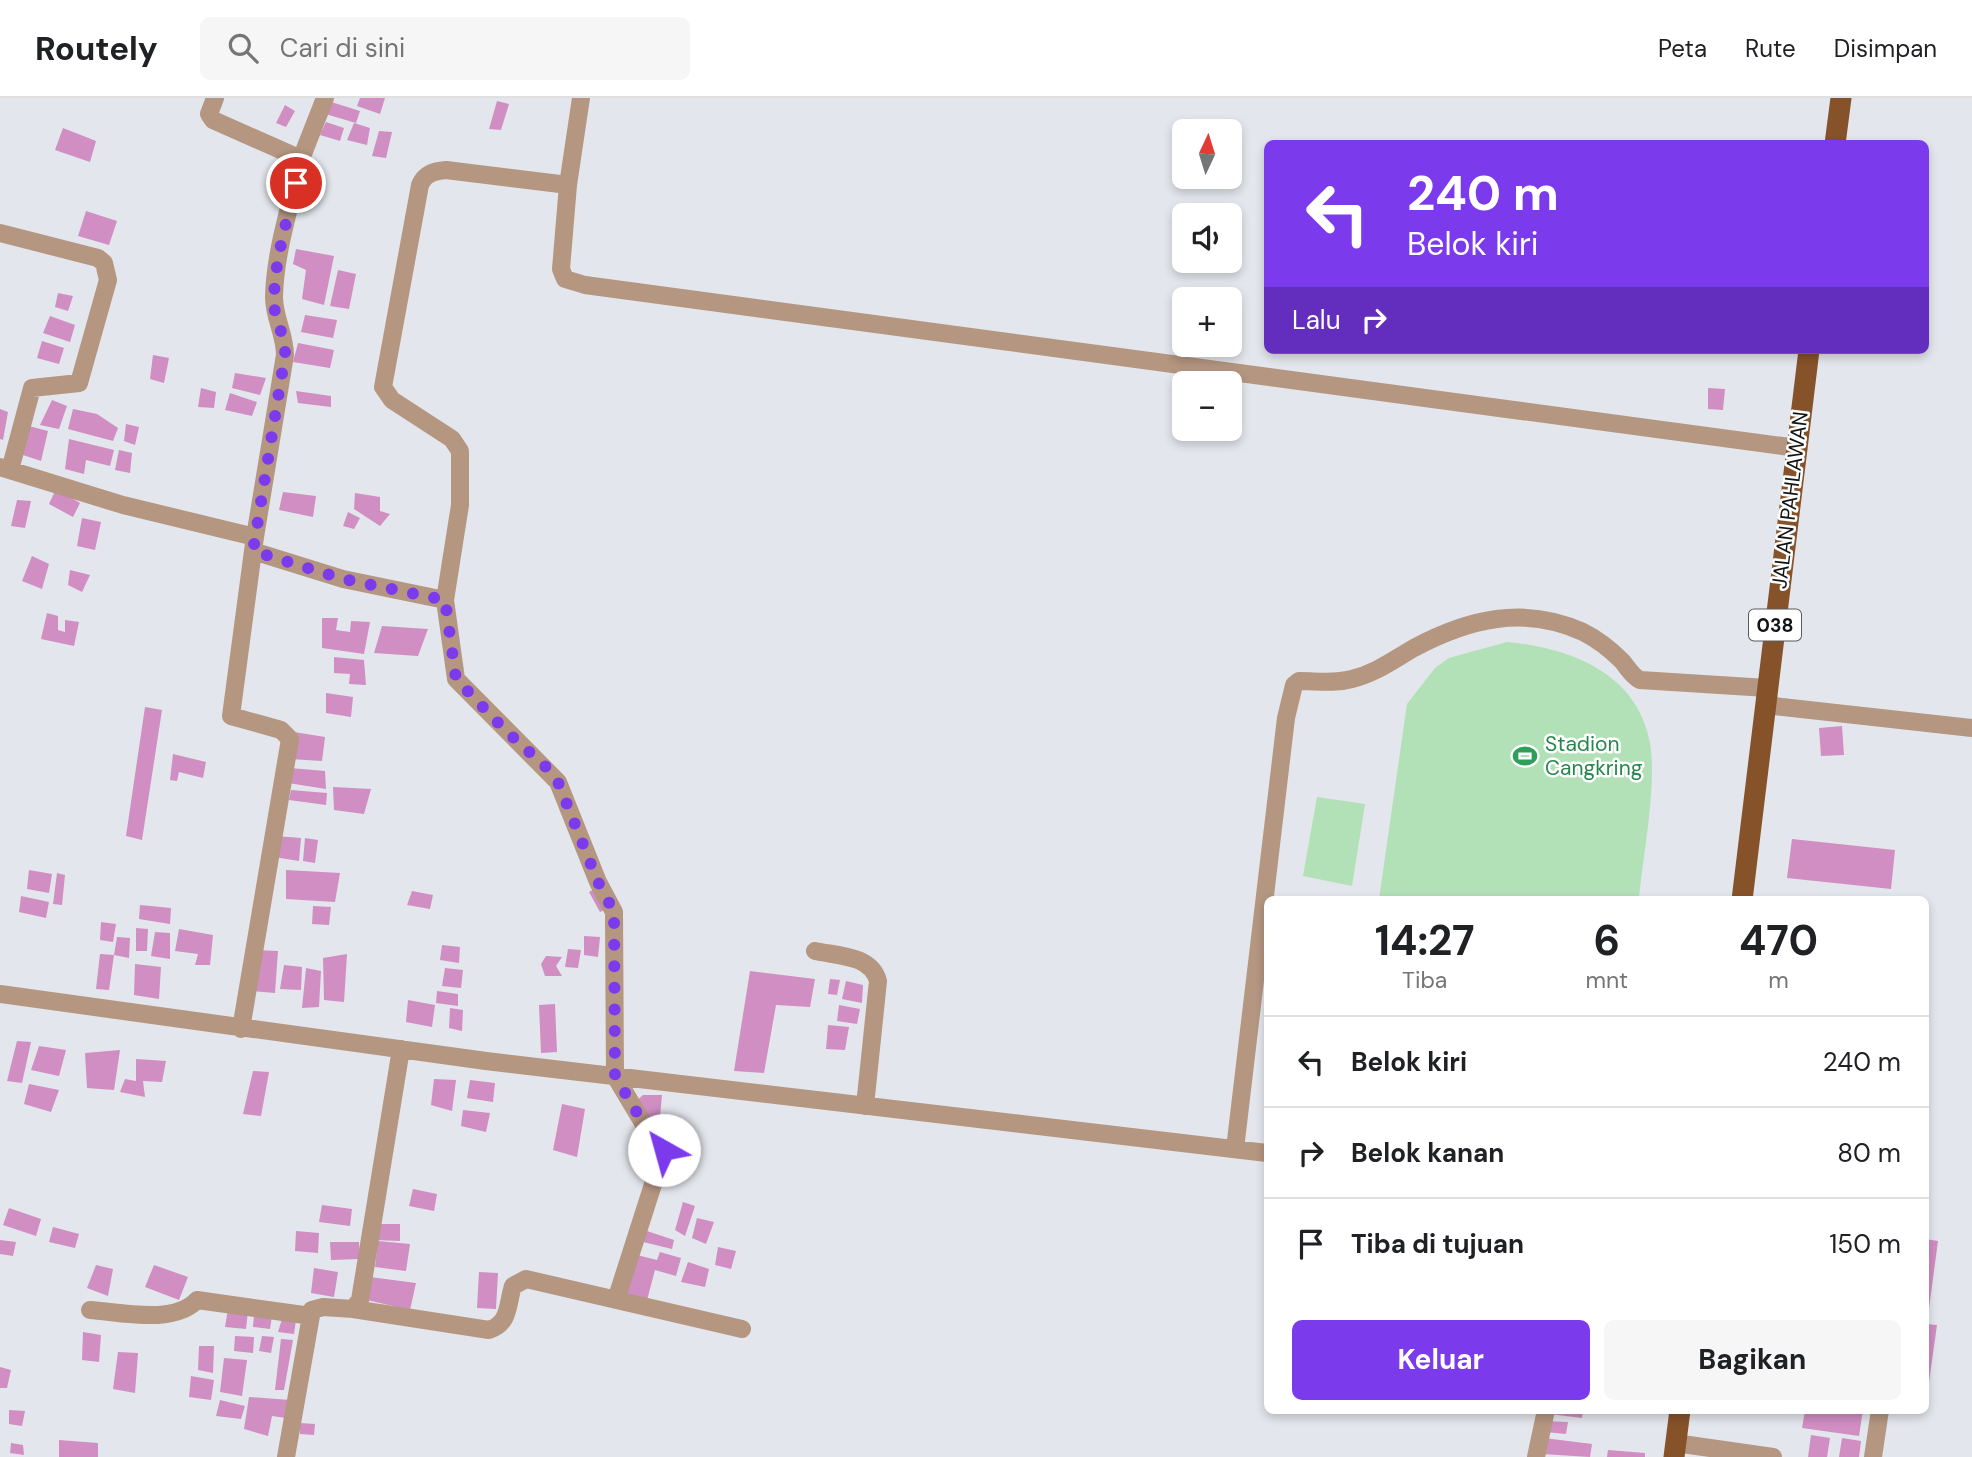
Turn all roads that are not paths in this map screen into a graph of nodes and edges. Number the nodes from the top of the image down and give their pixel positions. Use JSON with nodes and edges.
{"nodes":[{"id":1,"x":215,"y":98,"type":"edge"},
{"id":2,"x":325,"y":98,"type":"edge"},
{"id":3,"x":581,"y":98,"type":"edge"},
{"id":4,"x":1841,"y":98,"type":"edge"},
{"id":5,"x":1836,"y":140,"type":"edge"},
{"id":6,"x":301,"y":159,"type":"junction"},
{"id":7,"x":568,"y":185,"type":"junction"},
{"id":8,"x":0,"y":233,"type":"edge"},
{"id":9,"x":1809,"y":354,"type":"edge"},
{"id":10,"x":1797,"y":448,"type":"junction"},
{"id":11,"x":5,"y":469,"type":"edge"},
{"id":12,"x":254,"y":544,"type":"junction"},
{"id":13,"x":445,"y":600,"type":"junction"},
{"id":14,"x":1766,"y":696,"type":"junction"},
{"id":15,"x":1972,"y":728,"type":"edge"},
{"id":16,"x":1265,"y":896,"type":"edge"},
{"id":17,"x":1742,"y":896,"type":"edge"},
{"id":18,"x":1264,"y":904,"type":"edge"},
{"id":19,"x":815,"y":951,"type":"dead end"},
{"id":20,"x":0,"y":994,"type":"edge"},
{"id":21,"x":241,"y":1029,"type":"junction"},
{"id":22,"x":401,"y":1049,"type":"junction"},
{"id":23,"x":615,"y":1076,"type":"junction"},
{"id":24,"x":865,"y":1106,"type":"junction"},
{"id":25,"x":1235,"y":1149,"type":"junction"},
{"id":26,"x":1264,"y":1153,"type":"edge"},
{"id":27,"x":616,"y":1300,"type":"junction"},
{"id":28,"x":353,"y":1309,"type":"junction"},
{"id":29,"x":90,"y":1310,"type":"dead end"},
{"id":30,"x":311,"y":1316,"type":"junction"},
{"id":31,"x":742,"y":1329,"type":"dead end"},
{"id":32,"x":1545,"y":1414,"type":"edge"},
{"id":33,"x":1679,"y":1414,"type":"edge"},
{"id":34,"x":1879,"y":1414,"type":"edge"},
{"id":35,"x":1674,"y":1450,"type":"edge"},
{"id":36,"x":286,"y":1457,"type":"edge"},
{"id":37,"x":1536,"y":1457,"type":"edge"},
{"id":38,"x":1773,"y":1457,"type":"edge"},
{"id":39,"x":1873,"y":1457,"type":"edge"}],
"edges":[{"from":1,"to":6,"type":"street"},
{"from":2,"to":6,"type":"street"},
{"from":3,"to":7,"type":"street"},
{"from":4,"to":5,"type":"main road"},
{"from":6,"to":12,"type":"street"},
{"from":7,"to":10,"type":"street"},
{"from":7,"to":13,"type":"street"},
{"from":8,"to":11,"type":"street"},
{"from":9,"to":10,"type":"main road","name":"JALAN PAHLAWAN","number":"038"},
{"from":10,"to":14,"type":"main road","name":"JALAN PAHLAWAN","number":"038"},
{"from":11,"to":12,"type":"street"},
{"from":12,"to":13,"type":"street"},
{"from":12,"to":21,"type":"street"},
{"from":13,"to":23,"type":"street"},
{"from":14,"to":15,"type":"street"},
{"from":14,"to":16,"type":"street"},
{"from":14,"to":17,"type":"main road","name":"JALAN PAHLAWAN","number":"038"},
{"from":18,"to":25,"type":"street"},
{"from":19,"to":24,"type":"street"},
{"from":20,"to":21,"type":"street"},
{"from":21,"to":22,"type":"street"},
{"from":22,"to":23,"type":"street"},
{"from":22,"to":28,"type":"street"},
{"from":23,"to":24,"type":"street"},
{"from":23,"to":27,"type":"street"},
{"from":24,"to":25,"type":"street"},
{"from":25,"to":26,"type":"street"},
{"from":27,"to":28,"type":"street"},
{"from":27,"to":31,"type":"street"},
{"from":28,"to":30,"type":"street"},
{"from":29,"to":30,"type":"street"},
{"from":30,"to":36,"type":"street"},
{"from":32,"to":37,"type":"street"},
{"from":33,"to":35,"type":"main road"},
{"from":34,"to":39,"type":"street"},
{"from":35,"to":38,"type":"street"}]}
